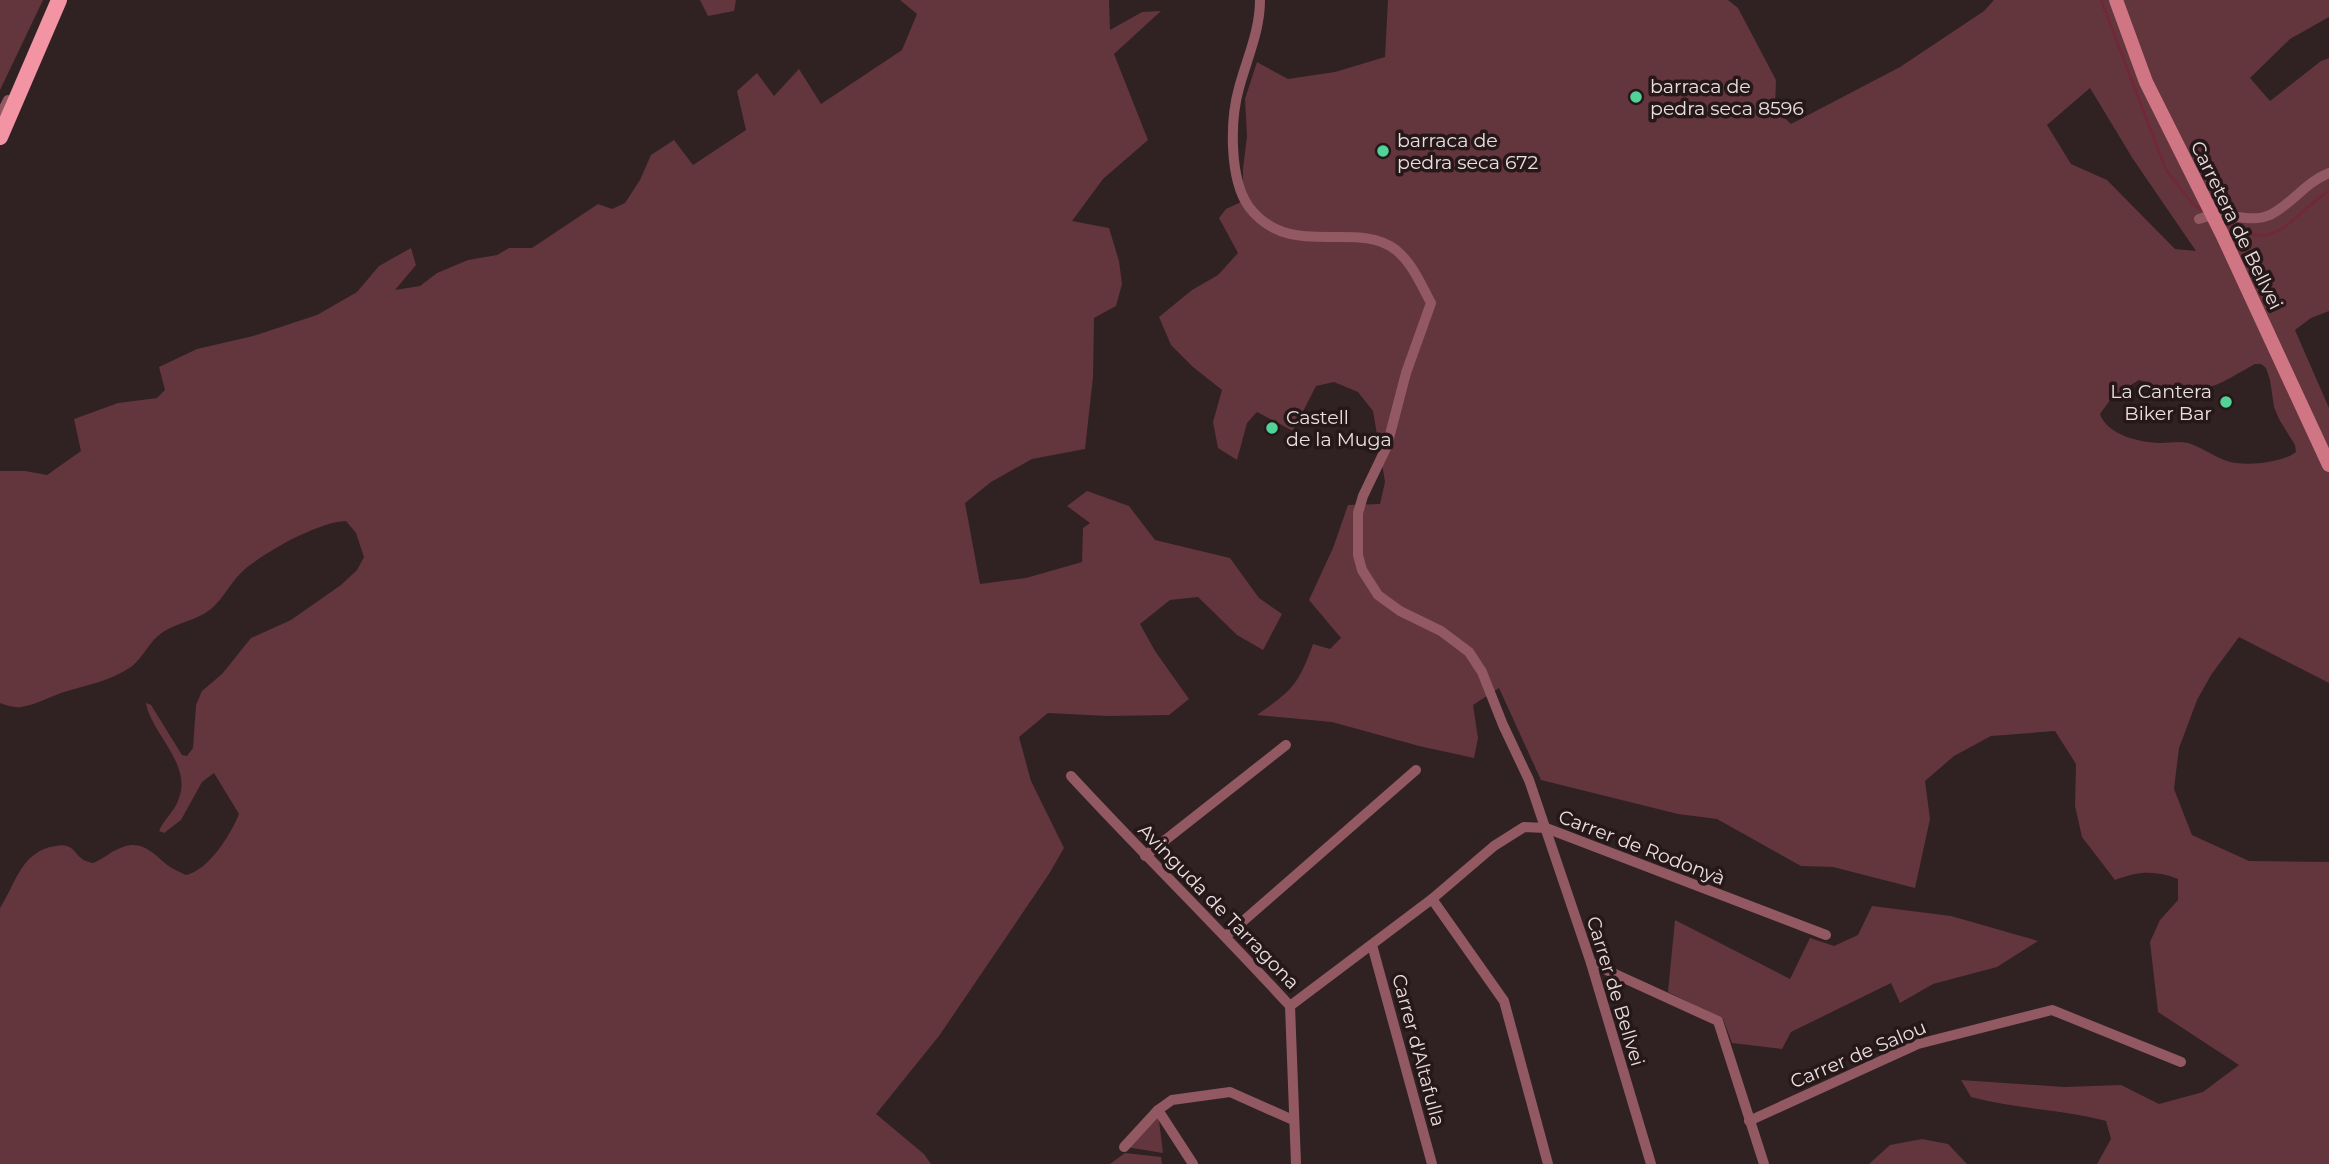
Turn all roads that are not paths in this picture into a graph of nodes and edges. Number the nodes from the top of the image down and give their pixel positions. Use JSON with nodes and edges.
{"nodes":[{"id":1,"x":52,"y":0,"type":"edge"},
{"id":2,"x":59,"y":0,"type":"edge"},
{"id":3,"x":1259,"y":0,"type":"edge"},
{"id":4,"x":2116,"y":0,"type":"edge"},
{"id":5,"x":0,"y":116,"type":"edge"},
{"id":6,"x":0,"y":137,"type":"edge"},
{"id":7,"x":2329,"y":173,"type":"edge"},
{"id":8,"x":2205,"y":216,"type":"junction"},
{"id":9,"x":2329,"y":465,"type":"edge"},
{"id":10,"x":1286,"y":745,"type":"dead end"},
{"id":11,"x":1416,"y":770,"type":"dead end"},
{"id":12,"x":1071,"y":776,"type":"dead end"},
{"id":13,"x":1546,"y":828,"type":"junction"},
{"id":14,"x":1146,"y":856,"type":"junction"},
{"id":15,"x":1432,"y":899,"type":"junction"},
{"id":16,"x":1826,"y":935,"type":"dead end"},
{"id":17,"x":1226,"y":936,"type":"junction"},
{"id":18,"x":1372,"y":945,"type":"junction"},
{"id":19,"x":1591,"y":963,"type":"junction"},
{"id":20,"x":1290,"y":1006,"type":"junction"},
{"id":21,"x":2182,"y":1062,"type":"dead end"},
{"id":22,"x":1158,"y":1110,"type":"junction"},
{"id":23,"x":1293,"y":1120,"type":"junction"},
{"id":24,"x":1749,"y":1121,"type":"junction"},
{"id":25,"x":1124,"y":1147,"type":"dead end"},
{"id":26,"x":1194,"y":1164,"type":"edge"},
{"id":27,"x":1296,"y":1164,"type":"edge"},
{"id":28,"x":1432,"y":1164,"type":"edge"},
{"id":29,"x":1548,"y":1164,"type":"edge"},
{"id":30,"x":1651,"y":1164,"type":"edge"},
{"id":31,"x":1764,"y":1164,"type":"edge"}],
"edges":[{"from":1,"to":5,"type":"street"},
{"from":2,"to":6,"type":"main road"},
{"from":3,"to":13,"type":"street","name":"Carrer de Bellvei"},
{"from":4,"to":8,"type":"main road","name":"Carretera de Bellvei"},
{"from":7,"to":8,"type":"street"},
{"from":8,"to":9,"type":"main road","name":"Carretera de Bellvei"},
{"from":10,"to":14,"type":"street"},
{"from":11,"to":17,"type":"street"},
{"from":12,"to":14,"type":"street","name":"Avinguda de Tarragona"},
{"from":13,"to":15,"type":"street","name":"Carrer de Rodonyà"},
{"from":13,"to":16,"type":"street","name":"Carrer de Rodonyà"},
{"from":13,"to":19,"type":"street","name":"Carrer de Bellvei"},
{"from":14,"to":17,"type":"street","name":"Avinguda de Tarragona"},
{"from":15,"to":18,"type":"street","name":"Carrer de Rodonyà"},
{"from":15,"to":29,"type":"street"},
{"from":17,"to":20,"type":"street","name":"Avinguda de Tarragona"},
{"from":18,"to":20,"type":"street","name":"Carrer de Rodonyà"},
{"from":18,"to":28,"type":"street","name":"Carrer d'Altafulla"},
{"from":19,"to":24,"type":"street"},
{"from":19,"to":30,"type":"street","name":"Carrer de Bellvei"},
{"from":20,"to":23,"type":"street","name":"Avinguda de Tarragona"},
{"from":21,"to":24,"type":"street","name":"Carrer de Salou"},
{"from":22,"to":23,"type":"street"},
{"from":22,"to":25,"type":"street"},
{"from":22,"to":26,"type":"street"},
{"from":23,"to":27,"type":"street","name":"Avinguda de Tarragona"},
{"from":24,"to":31,"type":"street"}]}
